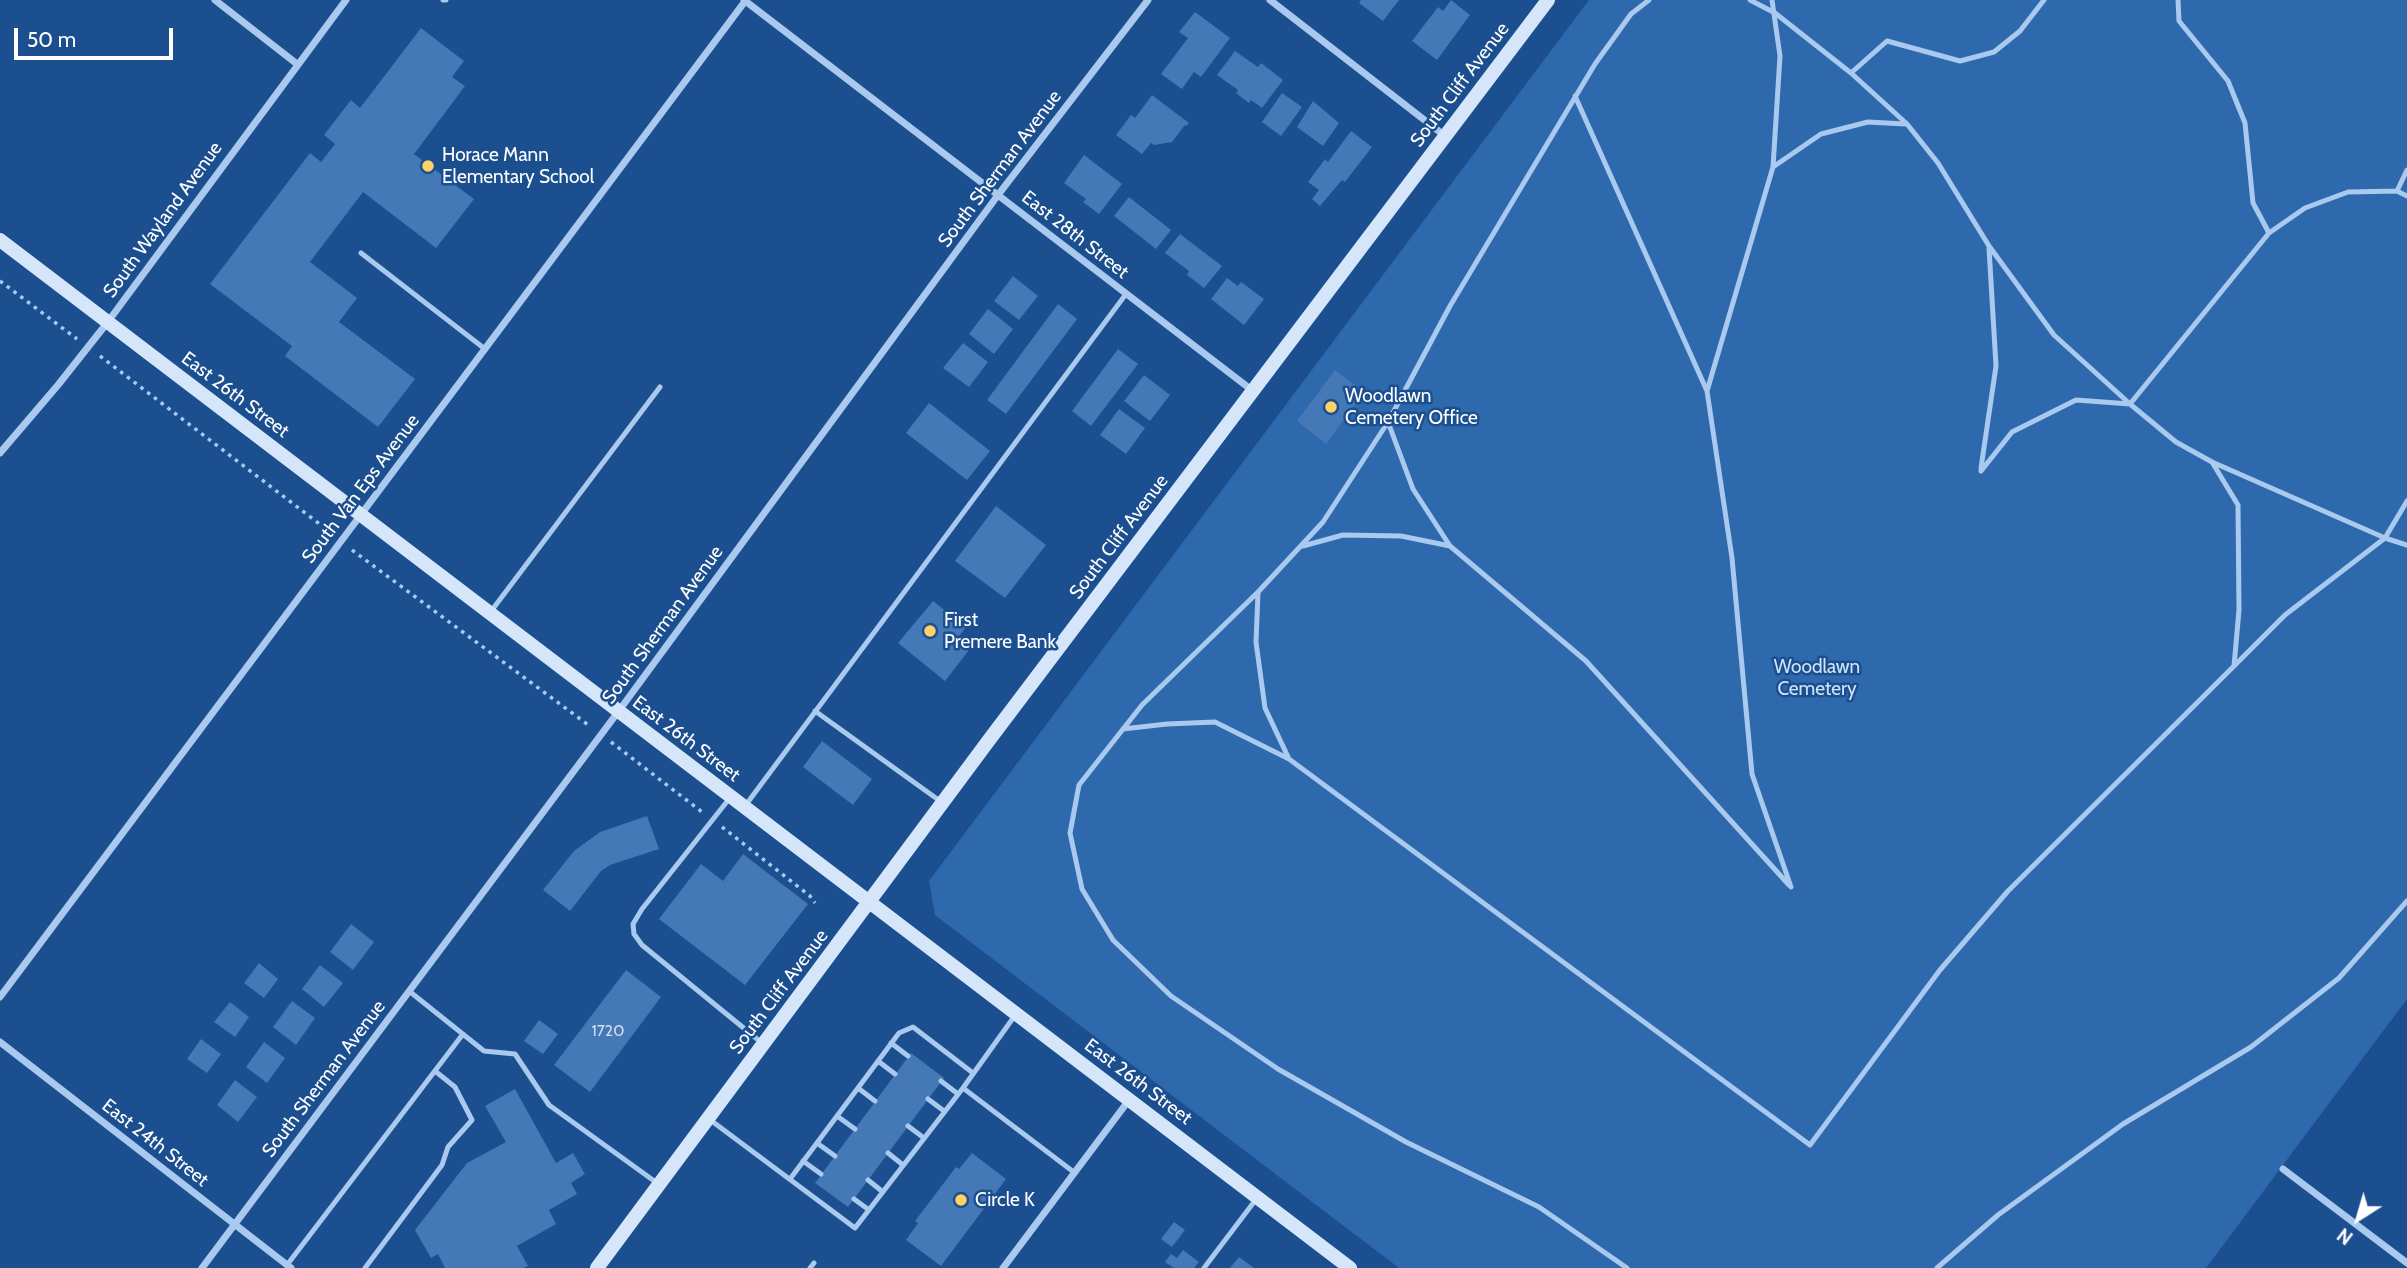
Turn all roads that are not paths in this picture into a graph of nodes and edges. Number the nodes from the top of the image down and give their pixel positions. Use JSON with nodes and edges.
{"nodes":[{"id":1,"x":215,"y":0,"type":"edge"},
{"id":2,"x":346,"y":0,"type":"edge"},
{"id":3,"x":745,"y":0,"type":"edge"},
{"id":4,"x":1148,"y":0,"type":"edge"},
{"id":5,"x":1270,"y":0,"type":"edge"},
{"id":6,"x":1548,"y":0,"type":"edge"},
{"id":7,"x":1649,"y":0,"type":"edge"},
{"id":8,"x":1750,"y":0,"type":"edge"},
{"id":9,"x":1772,"y":0,"type":"edge"},
{"id":10,"x":2044,"y":0,"type":"edge"},
{"id":11,"x":2178,"y":0,"type":"edge"},
{"id":12,"x":1775,"y":13,"type":"junction"},
{"id":13,"x":298,"y":64,"type":"junction"},
{"id":14,"x":1852,"y":73,"type":"junction"},
{"id":15,"x":1575,"y":96,"type":"junction"},
{"id":16,"x":1907,"y":124,"type":"junction"},
{"id":17,"x":1446,"y":137,"type":"junction"},
{"id":18,"x":1773,"y":167,"type":"junction"},
{"id":19,"x":2407,"y":170,"type":"edge"},
{"id":20,"x":2396,"y":191,"type":"junction"},
{"id":21,"x":998,"y":195,"type":"junction"},
{"id":22,"x":2407,"y":197,"type":"edge"},
{"id":23,"x":2269,"y":233,"type":"junction"},
{"id":24,"x":0,"y":240,"type":"edge"},
{"id":25,"x":1989,"y":246,"type":"junction"},
{"id":26,"x":361,"y":253,"type":"dead end"},
{"id":27,"x":1126,"y":294,"type":"junction"},
{"id":28,"x":107,"y":323,"type":"junction"},
{"id":29,"x":485,"y":349,"type":"junction"},
{"id":30,"x":660,"y":387,"type":"dead end"},
{"id":31,"x":1707,"y":391,"type":"junction"},
{"id":32,"x":1254,"y":392,"type":"junction"},
{"id":33,"x":2130,"y":404,"type":"junction"},
{"id":34,"x":1388,"y":422,"type":"junction"},
{"id":35,"x":0,"y":453,"type":"edge"},
{"id":36,"x":2212,"y":462,"type":"junction"},
{"id":37,"x":2407,"y":501,"type":"edge"},
{"id":38,"x":362,"y":514,"type":"junction"},
{"id":39,"x":2385,"y":538,"type":"junction"},
{"id":40,"x":2407,"y":545,"type":"edge"},
{"id":41,"x":1450,"y":546,"type":"junction"},
{"id":42,"x":1300,"y":547,"type":"junction"},
{"id":43,"x":1258,"y":592,"type":"junction"},
{"id":44,"x":490,"y":613,"type":"junction"},
{"id":45,"x":2234,"y":666,"type":"junction"},
{"id":46,"x":815,"y":711,"type":"junction"},
{"id":47,"x":618,"y":712,"type":"junction"},
{"id":48,"x":1122,"y":730,"type":"junction"},
{"id":49,"x":1289,"y":759,"type":"junction"},
{"id":50,"x":731,"y":797,"type":"junction"},
{"id":51,"x":943,"y":803,"type":"junction"},
{"id":52,"x":744,"y":807,"type":"junction"},
{"id":53,"x":870,"y":901,"type":"junction"},
{"id":54,"x":2407,"y":901,"type":"edge"},
{"id":55,"x":409,"y":991,"type":"junction"},
{"id":56,"x":0,"y":997,"type":"edge"},
{"id":57,"x":1016,"y":1013,"type":"junction"},
{"id":58,"x":463,"y":1034,"type":"junction"},
{"id":59,"x":0,"y":1042,"type":"edge"},
{"id":60,"x":891,"y":1043,"type":"junction"},
{"id":61,"x":764,"y":1045,"type":"junction"},
{"id":62,"x":908,"y":1056,"type":"dead end"},
{"id":63,"x":878,"y":1061,"type":"junction"},
{"id":64,"x":435,"y":1071,"type":"junction"},
{"id":65,"x":973,"y":1073,"type":"junction"},
{"id":66,"x":895,"y":1074,"type":"dead end"},
{"id":67,"x":941,"y":1082,"type":"dead end"},
{"id":68,"x":963,"y":1087,"type":"junction"},
{"id":69,"x":858,"y":1088,"type":"junction"},
{"id":70,"x":958,"y":1094,"type":"junction"},
{"id":71,"x":928,"y":1099,"type":"dead end"},
{"id":72,"x":1129,"y":1100,"type":"junction"},
{"id":73,"x":875,"y":1101,"type":"dead end"},
{"id":74,"x":944,"y":1111,"type":"junction"},
{"id":75,"x":837,"y":1116,"type":"junction"},
{"id":76,"x":709,"y":1119,"type":"junction"},
{"id":77,"x":908,"y":1126,"type":"dead end"},
{"id":78,"x":855,"y":1129,"type":"dead end"},
{"id":79,"x":924,"y":1138,"type":"junction"},
{"id":80,"x":817,"y":1143,"type":"junction"},
{"id":81,"x":888,"y":1153,"type":"dead end"},
{"id":82,"x":835,"y":1156,"type":"dead end"},
{"id":83,"x":803,"y":1161,"type":"junction"},
{"id":84,"x":903,"y":1165,"type":"junction"},
{"id":85,"x":2283,"y":1169,"type":"dead end"},
{"id":86,"x":1075,"y":1173,"type":"junction"},
{"id":87,"x":821,"y":1174,"type":"dead end"},
{"id":88,"x":790,"y":1179,"type":"junction"},
{"id":89,"x":868,"y":1180,"type":"dead end"},
{"id":90,"x":660,"y":1185,"type":"junction"},
{"id":91,"x":883,"y":1192,"type":"junction"},
{"id":92,"x":1257,"y":1198,"type":"junction"},
{"id":93,"x":854,"y":1199,"type":"dead end"},
{"id":94,"x":869,"y":1210,"type":"junction"},
{"id":95,"x":234,"y":1225,"type":"junction"},
{"id":96,"x":2407,"y":1263,"type":"edge"},
{"id":97,"x":289,"y":1267,"type":"edge"},
{"id":98,"x":202,"y":1268,"type":"edge"},
{"id":99,"x":365,"y":1268,"type":"edge"},
{"id":100,"x":597,"y":1268,"type":"edge"},
{"id":101,"x":1003,"y":1268,"type":"edge"},
{"id":102,"x":1204,"y":1268,"type":"edge"},
{"id":103,"x":1350,"y":1268,"type":"edge"},
{"id":104,"x":1627,"y":1268,"type":"edge"},
{"id":105,"x":1937,"y":1268,"type":"edge"},
{"id":106,"x":2403,"y":1268,"type":"edge"}],
"edges":[{"from":1,"to":13,"type":"street"},
{"from":2,"to":13,"type":"street","name":"South Wayland Avenue"},
{"from":3,"to":21,"type":"street","name":"East 28th Street"},
{"from":3,"to":29,"type":"street","name":"South Van Eps Avenue"},
{"from":4,"to":21,"type":"street","name":"South Sherman Avenue"},
{"from":5,"to":17,"type":"street"},
{"from":6,"to":17,"type":"main road","name":"South Cliff Avenue"},
{"from":7,"to":15,"type":"lane"},
{"from":8,"to":12,"type":"lane"},
{"from":9,"to":12,"type":"lane"},
{"from":10,"to":14,"type":"lane"},
{"from":11,"to":23,"type":"lane"},
{"from":12,"to":14,"type":"lane"},
{"from":12,"to":18,"type":"lane"},
{"from":13,"to":28,"type":"street","name":"South Wayland Avenue"},
{"from":14,"to":16,"type":"lane"},
{"from":15,"to":31,"type":"lane"},
{"from":15,"to":34,"type":"lane"},
{"from":16,"to":18,"type":"lane"},
{"from":16,"to":25,"type":"lane"},
{"from":17,"to":32,"type":"main road","name":"South Cliff Avenue"},
{"from":18,"to":31,"type":"lane"},
{"from":19,"to":20,"type":"lane"},
{"from":20,"to":22,"type":"lane"},
{"from":20,"to":23,"type":"lane"},
{"from":21,"to":27,"type":"street","name":"East 28th Street"},
{"from":21,"to":47,"type":"street","name":"South Sherman Avenue"},
{"from":23,"to":33,"type":"lane"},
{"from":24,"to":28,"type":"main road","name":"East 26th Street"},
{"from":25,"to":33,"type":"lane"},
{"from":25,"to":33,"type":"lane"},
{"from":26,"to":29,"type":"lane"},
{"from":27,"to":32,"type":"street","name":"East 28th Street"},
{"from":27,"to":46,"type":"lane"},
{"from":28,"to":35,"type":"street","name":"South Wayland Avenue"},
{"from":28,"to":38,"type":"main road","name":"East 26th Street"},
{"from":29,"to":38,"type":"street","name":"South Van Eps Avenue"},
{"from":30,"to":44,"type":"lane"},
{"from":31,"to":41,"type":"lane"},
{"from":32,"to":51,"type":"main road","name":"South Cliff Avenue"},
{"from":33,"to":36,"type":"lane"},
{"from":34,"to":41,"type":"lane"},
{"from":34,"to":42,"type":"lane"},
{"from":36,"to":39,"type":"lane"},
{"from":36,"to":45,"type":"lane"},
{"from":37,"to":39,"type":"lane"},
{"from":38,"to":44,"type":"main road","name":"East 26th Street"},
{"from":38,"to":56,"type":"street","name":"South Van Eps Avenue"},
{"from":39,"to":40,"type":"lane"},
{"from":39,"to":45,"type":"lane"},
{"from":41,"to":42,"type":"lane"},
{"from":42,"to":43,"type":"lane"},
{"from":43,"to":48,"type":"lane"},
{"from":43,"to":49,"type":"lane"},
{"from":44,"to":47,"type":"main road","name":"East 26th Street"},
{"from":45,"to":49,"type":"lane"},
{"from":46,"to":51,"type":"lane"},
{"from":46,"to":52,"type":"lane"},
{"from":47,"to":50,"type":"main road","name":"East 26th Street"},
{"from":47,"to":55,"type":"street","name":"South Sherman Avenue"},
{"from":48,"to":49,"type":"lane"},
{"from":48,"to":104,"type":"lane"},
{"from":50,"to":52,"type":"main road","name":"East 26th Street"},
{"from":50,"to":61,"type":"lane"},
{"from":51,"to":53,"type":"main road","name":"South Cliff Avenue"},
{"from":52,"to":53,"type":"main road","name":"East 26th Street"},
{"from":53,"to":57,"type":"main road","name":"East 26th Street"},
{"from":53,"to":61,"type":"main road","name":"South Cliff Avenue"},
{"from":54,"to":105,"type":"lane"},
{"from":55,"to":58,"type":"lane"},
{"from":55,"to":95,"type":"street","name":"South Sherman Avenue"},
{"from":57,"to":65,"type":"lane"},
{"from":57,"to":72,"type":"main road","name":"East 26th Street"},
{"from":58,"to":64,"type":"lane"},
{"from":58,"to":90,"type":"lane"},
{"from":59,"to":95,"type":"street","name":"East 24th Street"},
{"from":60,"to":62,"type":"lane"},
{"from":60,"to":63,"type":"lane"},
{"from":60,"to":65,"type":"lane"},
{"from":61,"to":76,"type":"main road","name":"South Cliff Avenue"},
{"from":63,"to":66,"type":"lane"},
{"from":63,"to":69,"type":"lane"},
{"from":64,"to":97,"type":"lane"},
{"from":64,"to":99,"type":"lane"},
{"from":65,"to":68,"type":"lane"},
{"from":67,"to":70,"type":"lane"},
{"from":68,"to":70,"type":"lane"},
{"from":68,"to":86,"type":"lane"},
{"from":69,"to":73,"type":"lane"},
{"from":69,"to":75,"type":"lane"},
{"from":70,"to":74,"type":"lane"},
{"from":71,"to":74,"type":"lane"},
{"from":72,"to":86,"type":"street"},
{"from":72,"to":92,"type":"main road","name":"East 26th Street"},
{"from":74,"to":79,"type":"lane"},
{"from":75,"to":78,"type":"lane"},
{"from":75,"to":80,"type":"lane"},
{"from":76,"to":88,"type":"lane"},
{"from":76,"to":90,"type":"main road","name":"South Cliff Avenue"},
{"from":77,"to":79,"type":"lane"},
{"from":79,"to":84,"type":"lane"},
{"from":80,"to":82,"type":"lane"},
{"from":80,"to":83,"type":"lane"},
{"from":81,"to":84,"type":"lane"},
{"from":83,"to":87,"type":"lane"},
{"from":83,"to":88,"type":"lane"},
{"from":84,"to":91,"type":"lane"},
{"from":85,"to":96,"type":"street"},
{"from":86,"to":101,"type":"street"},
{"from":88,"to":94,"type":"lane"},
{"from":89,"to":91,"type":"lane"},
{"from":90,"to":100,"type":"main road","name":"South Cliff Avenue"},
{"from":91,"to":94,"type":"lane"},
{"from":92,"to":102,"type":"lane"},
{"from":92,"to":103,"type":"main road","name":"East 26th Street"},
{"from":93,"to":94,"type":"lane"},
{"from":95,"to":97,"type":"street","name":"East 24th Street"},
{"from":95,"to":98,"type":"street","name":"South Sherman Avenue"},
{"from":96,"to":106,"type":"street"}]}
